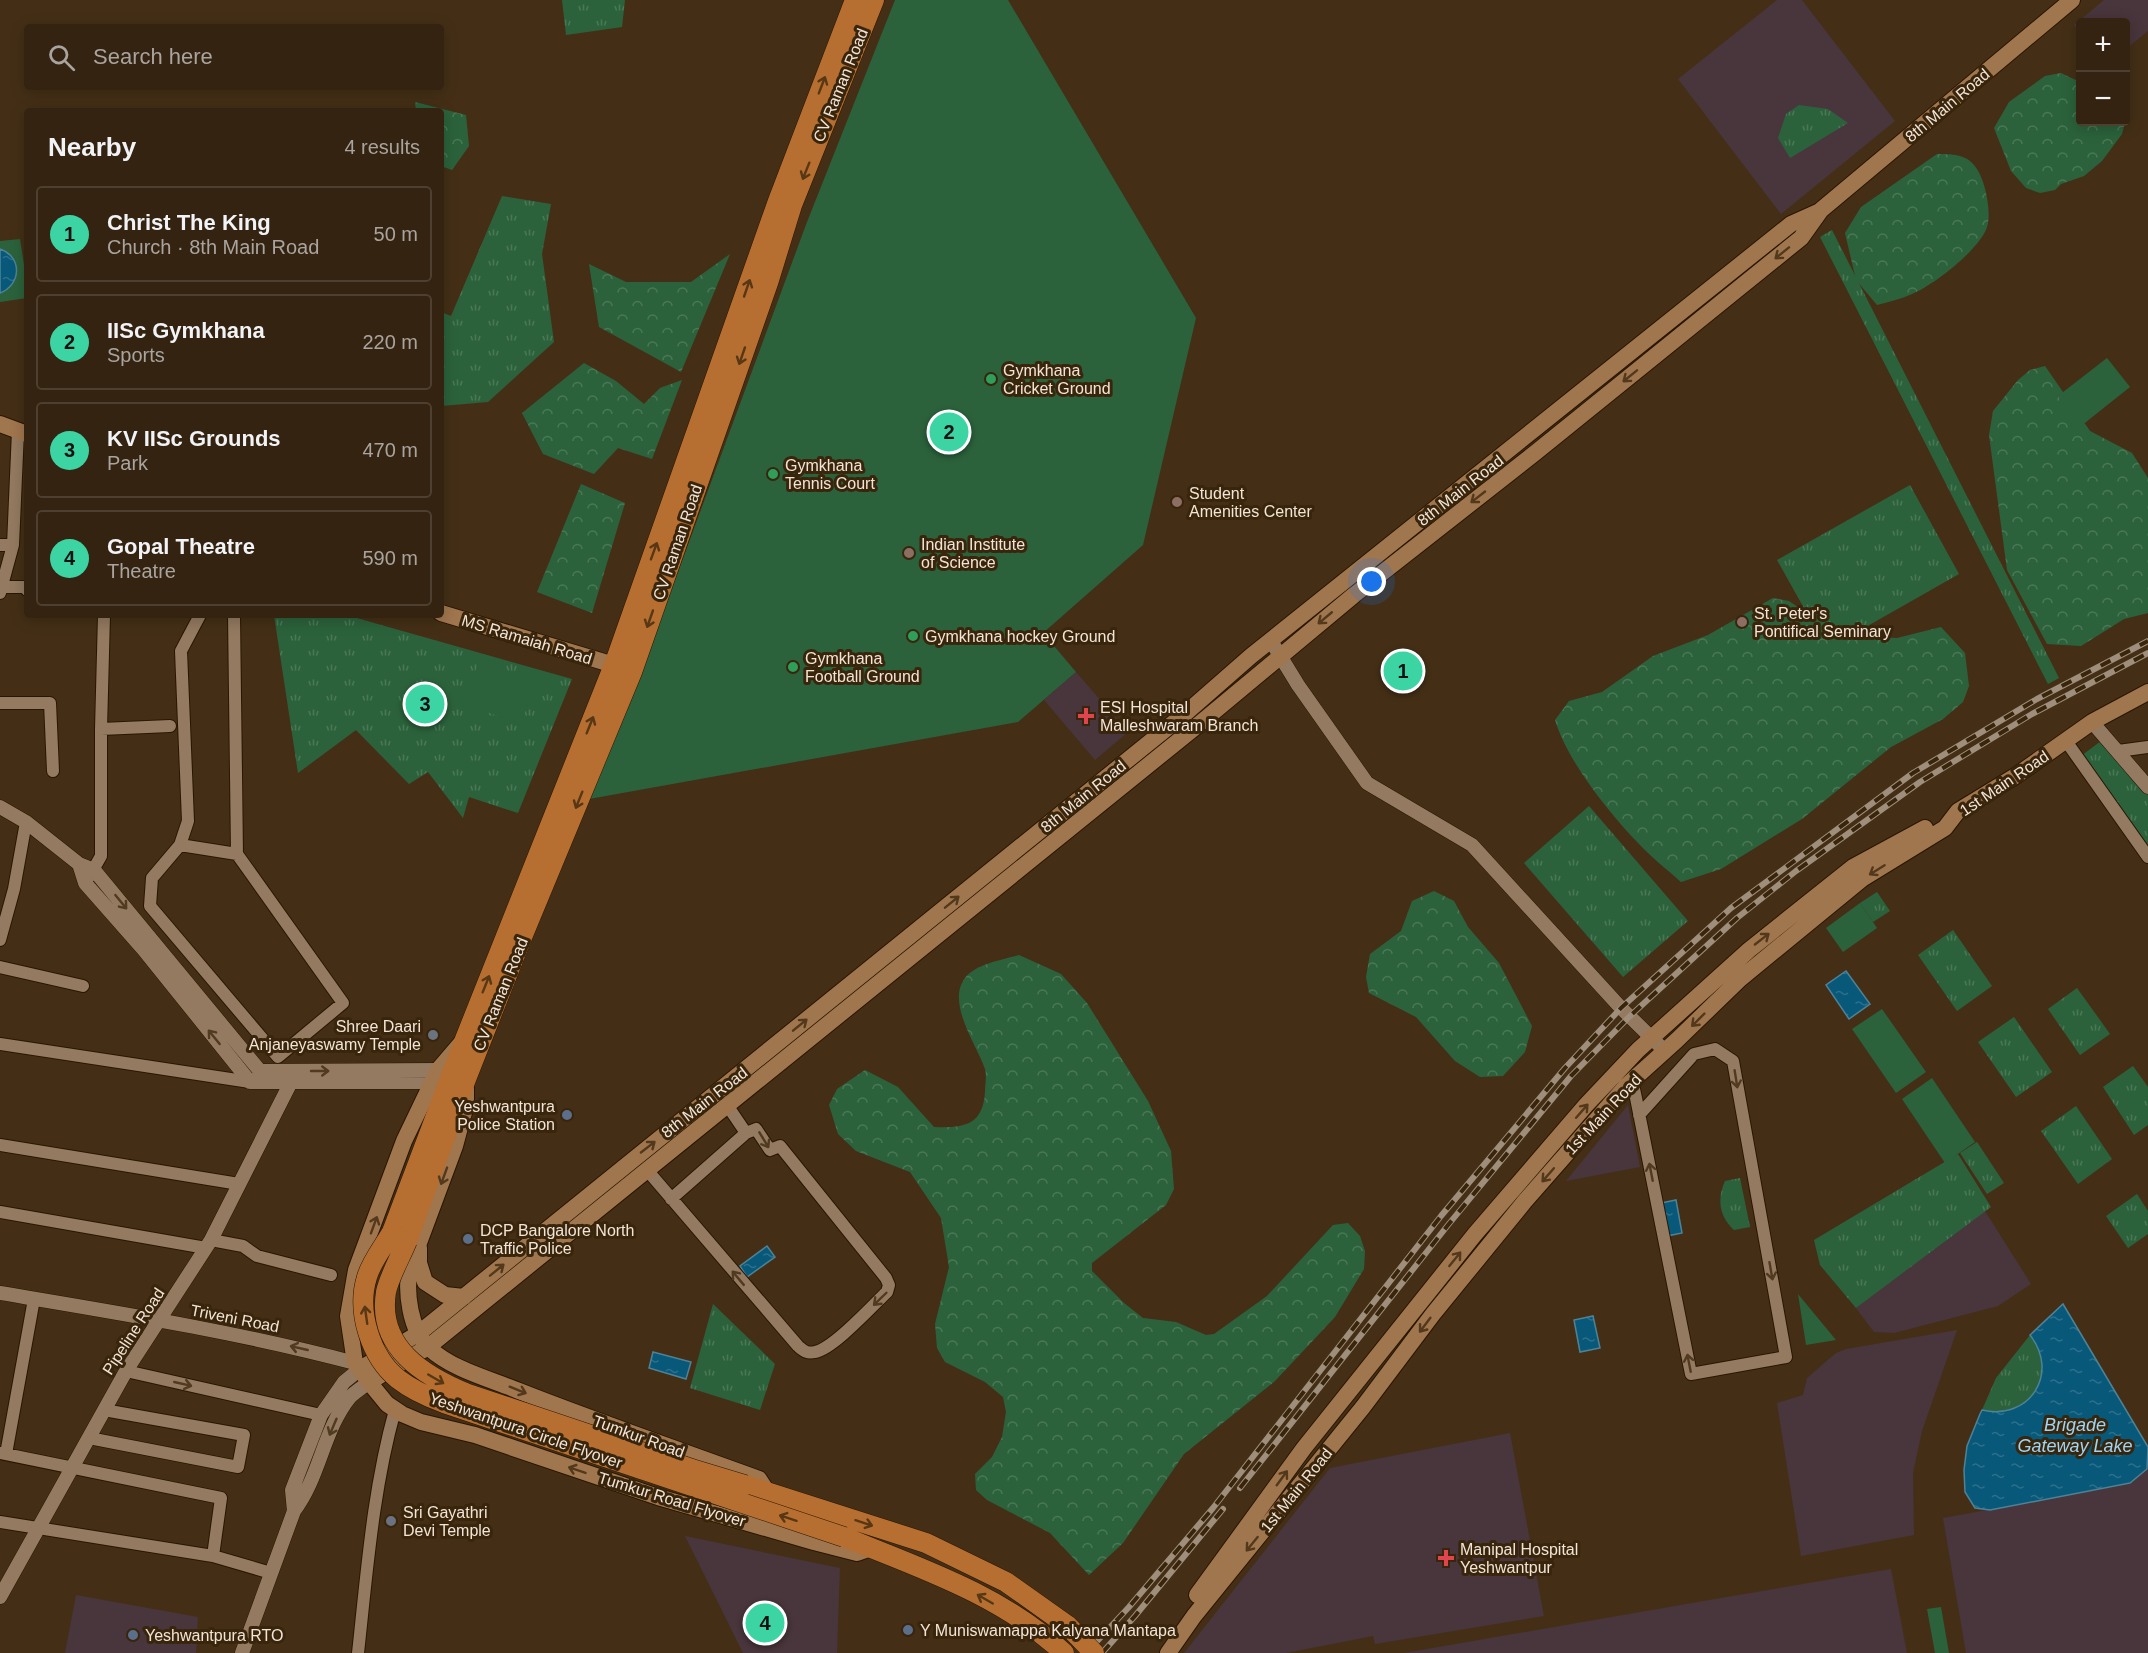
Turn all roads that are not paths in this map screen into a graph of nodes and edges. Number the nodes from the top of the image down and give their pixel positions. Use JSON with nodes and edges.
{"nodes":[{"id":1,"x":855,"y":0,"type":"edge"},
{"id":2,"x":874,"y":0,"type":"edge"},
{"id":3,"x":2072,"y":0,"type":"edge"},
{"id":4,"x":1821,"y":210,"type":"junction"},
{"id":5,"x":0,"y":424,"type":"edge"},
{"id":6,"x":23,"y":433,"type":"edge"},
{"id":7,"x":0,"y":545,"type":"edge"},
{"id":8,"x":13,"y":545,"type":"junction"},
{"id":9,"x":24,"y":586,"type":"edge"},
{"id":10,"x":1,"y":590,"type":"edge"},
{"id":11,"x":444,"y":614,"type":"edge"},
{"id":12,"x":104,"y":618,"type":"edge"},
{"id":13,"x":198,"y":618,"type":"edge"},
{"id":14,"x":234,"y":618,"type":"edge"},
{"id":15,"x":1271,"y":641,"type":"junction"},
{"id":16,"x":1281,"y":655,"type":"junction"},
{"id":17,"x":614,"y":665,"type":"junction"},
{"id":18,"x":2148,"y":692,"type":"edge"},
{"id":19,"x":0,"y":703,"type":"edge"},
{"id":20,"x":1187,"y":712,"type":"junction"},
{"id":21,"x":2092,"y":722,"type":"junction"},
{"id":22,"x":1198,"y":725,"type":"junction"},
{"id":23,"x":170,"y":726,"type":"dead end"},
{"id":24,"x":101,"y":729,"type":"junction"},
{"id":25,"x":2066,"y":741,"type":"junction"},
{"id":26,"x":2148,"y":747,"type":"edge"},
{"id":27,"x":2118,"y":751,"type":"junction"},
{"id":28,"x":53,"y":771,"type":"dead end"},
{"id":29,"x":2148,"y":787,"type":"edge"},
{"id":30,"x":0,"y":807,"type":"edge"},
{"id":31,"x":1958,"y":812,"type":"junction"},
{"id":32,"x":26,"y":822,"type":"junction"},
{"id":33,"x":180,"y":845,"type":"junction"},
{"id":34,"x":237,"y":854,"type":"junction"},
{"id":35,"x":2148,"y":856,"type":"edge"},
{"id":36,"x":79,"y":864,"type":"junction"},
{"id":37,"x":94,"y":870,"type":"junction"},
{"id":38,"x":85,"y":883,"type":"junction"},
{"id":39,"x":0,"y":940,"type":"edge"},
{"id":40,"x":0,"y":967,"type":"edge"},
{"id":41,"x":83,"y":986,"type":"dead end"},
{"id":42,"x":1652,"y":1037,"type":"junction"},
{"id":43,"x":465,"y":1039,"type":"junction"},
{"id":44,"x":0,"y":1044,"type":"edge"},
{"id":45,"x":1671,"y":1046,"type":"junction"},
{"id":46,"x":1694,"y":1054,"type":"junction"},
{"id":47,"x":260,"y":1071,"type":"junction"},
{"id":48,"x":435,"y":1076,"type":"junction"},
{"id":49,"x":466,"y":1079,"type":"joint"},
{"id":50,"x":1632,"y":1080,"type":"junction"},
{"id":51,"x":250,"y":1082,"type":"junction"},
{"id":52,"x":291,"y":1082,"type":"junction"},
{"id":53,"x":727,"y":1105,"type":"junction"},
{"id":54,"x":1639,"y":1115,"type":"junction"},
{"id":55,"x":746,"y":1133,"type":"junction"},
{"id":56,"x":0,"y":1145,"type":"edge"},
{"id":57,"x":647,"y":1170,"type":"junction"},
{"id":58,"x":239,"y":1184,"type":"junction"},
{"id":59,"x":601,"y":1184,"type":"junction"},
{"id":60,"x":613,"y":1197,"type":"junction"},
{"id":61,"x":671,"y":1199,"type":"junction"},
{"id":62,"x":0,"y":1212,"type":"edge"},
{"id":63,"x":406,"y":1240,"type":"junction"},
{"id":64,"x":208,"y":1244,"type":"junction"},
{"id":65,"x":363,"y":1253,"type":"junction"},
{"id":66,"x":410,"y":1267,"type":"junction"},
{"id":67,"x":331,"y":1275,"type":"dead end"},
{"id":68,"x":0,"y":1293,"type":"edge"},
{"id":69,"x":464,"y":1297,"type":"junction"},
{"id":70,"x":34,"y":1299,"type":"junction"},
{"id":71,"x":160,"y":1320,"type":"junction"},
{"id":72,"x":423,"y":1340,"type":"junction"},
{"id":73,"x":126,"y":1371,"type":"junction"},
{"id":74,"x":361,"y":1371,"type":"junction"},
{"id":75,"x":104,"y":1410,"type":"junction"},
{"id":76,"x":395,"y":1410,"type":"junction"},
{"id":77,"x":321,"y":1415,"type":"junction"},
{"id":78,"x":88,"y":1438,"type":"junction"},
{"id":79,"x":3,"y":1454,"type":"edge"},
{"id":80,"x":73,"y":1467,"type":"junction"},
{"id":81,"x":768,"y":1493,"type":"junction"},
{"id":82,"x":294,"y":1511,"type":"junction"},
{"id":83,"x":0,"y":1522,"type":"edge"},
{"id":84,"x":38,"y":1529,"type":"junction"},
{"id":85,"x":871,"y":1548,"type":"junction"},
{"id":86,"x":213,"y":1556,"type":"junction"},
{"id":87,"x":271,"y":1573,"type":"junction"},
{"id":88,"x":0,"y":1597,"type":"edge"},
{"id":89,"x":1058,"y":1647,"type":"edge"},
{"id":90,"x":242,"y":1653,"type":"edge"},
{"id":91,"x":358,"y":1653,"type":"edge"},
{"id":92,"x":1094,"y":1653,"type":"edge"},
{"id":93,"x":1168,"y":1653,"type":"edge"}],
"edges":[{"from":17,"to":1,"type":"highway","name":"CV Raman Road","one_way":true},
{"from":2,"to":49,"type":"highway","name":"CV Raman Road","one_way":true},
{"from":3,"to":4,"type":"main road","name":"8th Main Road"},
{"from":4,"to":15,"type":"main road","name":"8th Main Road"},
{"from":4,"to":16,"type":"main road","name":"8th Main Road","one_way":true},
{"from":5,"to":6,"type":"main road"},
{"from":6,"to":8,"type":"street"},
{"from":7,"to":8,"type":"street"},
{"from":8,"to":10,"type":"street"},
{"from":9,"to":10,"type":"street"},
{"from":11,"to":17,"type":"main road","name":"MS Ramaiah Road"},
{"from":12,"to":24,"type":"street"},
{"from":13,"to":33,"type":"street"},
{"from":14,"to":34,"type":"street"},
{"from":15,"to":16,"type":"street"},
{"from":15,"to":20,"type":"main road","name":"8th Main Road"},
{"from":16,"to":22,"type":"main road","name":"8th Main Road"},
{"from":16,"to":42,"type":"street"},
{"from":43,"to":17,"type":"highway","name":"CV Raman Road","one_way":true},
{"from":18,"to":21,"type":"main road","name":"1st Main Road"},
{"from":19,"to":28,"type":"street"},
{"from":20,"to":22,"type":"main road"},
{"from":59,"to":20,"type":"main road","name":"8th Main Road","one_way":true},
{"from":21,"to":25,"type":"main road","name":"1st Main Road"},
{"from":21,"to":27,"type":"street"},
{"from":22,"to":53,"type":"main road","name":"8th Main Road"},
{"from":23,"to":24,"type":"street"},
{"from":24,"to":37,"type":"street"},
{"from":25,"to":31,"type":"main road","name":"1st Main Road"},
{"from":25,"to":35,"type":"street"},
{"from":26,"to":27,"type":"street"},
{"from":27,"to":29,"type":"street"},
{"from":30,"to":32,"type":"street"},
{"from":42,"to":31,"type":"main road","name":"1st Main Road","one_way":true},
{"from":31,"to":45,"type":"main road","name":"1st Main Road","one_way":true},
{"from":32,"to":36,"type":"street"},
{"from":32,"to":39,"type":"street"},
{"from":33,"to":34,"type":"street"},
{"from":33,"to":34,"type":"street"},
{"from":36,"to":37,"type":"street"},
{"from":36,"to":38,"type":"street"},
{"from":37,"to":38,"type":"street"},
{"from":37,"to":47,"type":"street","one_way":true},
{"from":51,"to":38,"type":"street","one_way":true},
{"from":40,"to":41,"type":"street"},
{"from":42,"to":45,"type":"street"},
{"from":93,"to":42,"type":"main road","name":"1st Main Road","one_way":true},
{"from":43,"to":48,"type":"main road"},
{"from":43,"to":63,"type":"highway","name":"Yeshwantpura Circle Flyover"},
{"from":44,"to":51,"type":"street"},
{"from":45,"to":46,"type":"street"},
{"from":45,"to":50,"type":"main road","name":"1st Main Road"},
{"from":46,"to":54,"type":"street"},
{"from":46,"to":54,"type":"street","one_way":true},
{"from":47,"to":48,"type":"street","one_way":true},
{"from":47,"to":51,"type":"street"},
{"from":48,"to":52,"type":"street"},
{"from":65,"to":48,"type":"main road","one_way":true},
{"from":49,"to":63,"type":"highway","name":"Yeshwantpura Circle Flyover","one_way":true},
{"from":50,"to":54,"type":"street"},
{"from":50,"to":93,"type":"main road","name":"1st Main Road","one_way":true},
{"from":51,"to":52,"type":"street"},
{"from":52,"to":58,"type":"street","name":"Pipeline Road"},
{"from":53,"to":55,"type":"street"},
{"from":53,"to":57,"type":"main road","name":"8th Main Road"},
{"from":55,"to":61,"type":"street"},
{"from":55,"to":61,"type":"street","one_way":true},
{"from":56,"to":58,"type":"street"},
{"from":57,"to":60,"type":"main road","name":"8th Main Road"},
{"from":57,"to":61,"type":"street"},
{"from":58,"to":64,"type":"street","name":"Pipeline Road"},
{"from":59,"to":60,"type":"main road"},
{"from":69,"to":59,"type":"main road","name":"8th Main Road","one_way":true},
{"from":60,"to":72,"type":"main road","name":"8th Main Road"},
{"from":62,"to":64,"type":"street"},
{"from":63,"to":66,"type":"main road"},
{"from":63,"to":69,"type":"main road"},
{"from":63,"to":81,"type":"highway","name":"Yeshwantpura Circle Flyover","one_way":true,"bridge":true},
{"from":85,"to":63,"type":"highway","name":"Yeshwantpura Circle Flyover","one_way":true,"bridge":true},
{"from":64,"to":67,"type":"street"},
{"from":64,"to":71,"type":"street","name":"Pipeline Road"},
{"from":65,"to":66,"type":"main road"},
{"from":65,"to":74,"type":"main road"},
{"from":66,"to":72,"type":"main road"},
{"from":68,"to":70,"type":"street","name":"Triveni Road"},
{"from":69,"to":72,"type":"main road","name":"8th Main Road"},
{"from":70,"to":71,"type":"street","name":"Triveni Road"},
{"from":70,"to":79,"type":"street"},
{"from":71,"to":73,"type":"street","name":"Pipeline Road"},
{"from":74,"to":71,"type":"street","name":"Triveni Road","one_way":true},
{"from":72,"to":74,"type":"main road","name":"8th Main Road"},
{"from":72,"to":81,"type":"main road","name":"Tumkur Road","one_way":true},
{"from":73,"to":75,"type":"street","name":"Pipeline Road"},
{"from":73,"to":77,"type":"street","one_way":true},
{"from":74,"to":76,"type":"main road"},
{"from":74,"to":77,"type":"street","name":"8th Main Road"},
{"from":74,"to":82,"type":"street","one_way":true},
{"from":75,"to":78,"type":"street","name":"Pipeline Road"},
{"from":75,"to":78,"type":"street"},
{"from":85,"to":76,"type":"main road","name":"Tumkur Road Flyover","one_way":true},
{"from":76,"to":91,"type":"street"},
{"from":77,"to":82,"type":"street","name":"8th Main Road"},
{"from":78,"to":80,"type":"street","name":"Pipeline Road"},
{"from":79,"to":80,"type":"street"},
{"from":80,"to":84,"type":"street","name":"Pipeline Road"},
{"from":80,"to":86,"type":"street"},
{"from":81,"to":92,"type":"highway","name":"Tumkur Road","one_way":true,"bridge":true},
{"from":82,"to":87,"type":"street"},
{"from":83,"to":84,"type":"street"},
{"from":84,"to":86,"type":"street"},
{"from":84,"to":88,"type":"street","name":"Pipeline Road"},
{"from":89,"to":85,"type":"highway","one_way":true},
{"from":86,"to":87,"type":"street"},
{"from":87,"to":90,"type":"street"}]}
